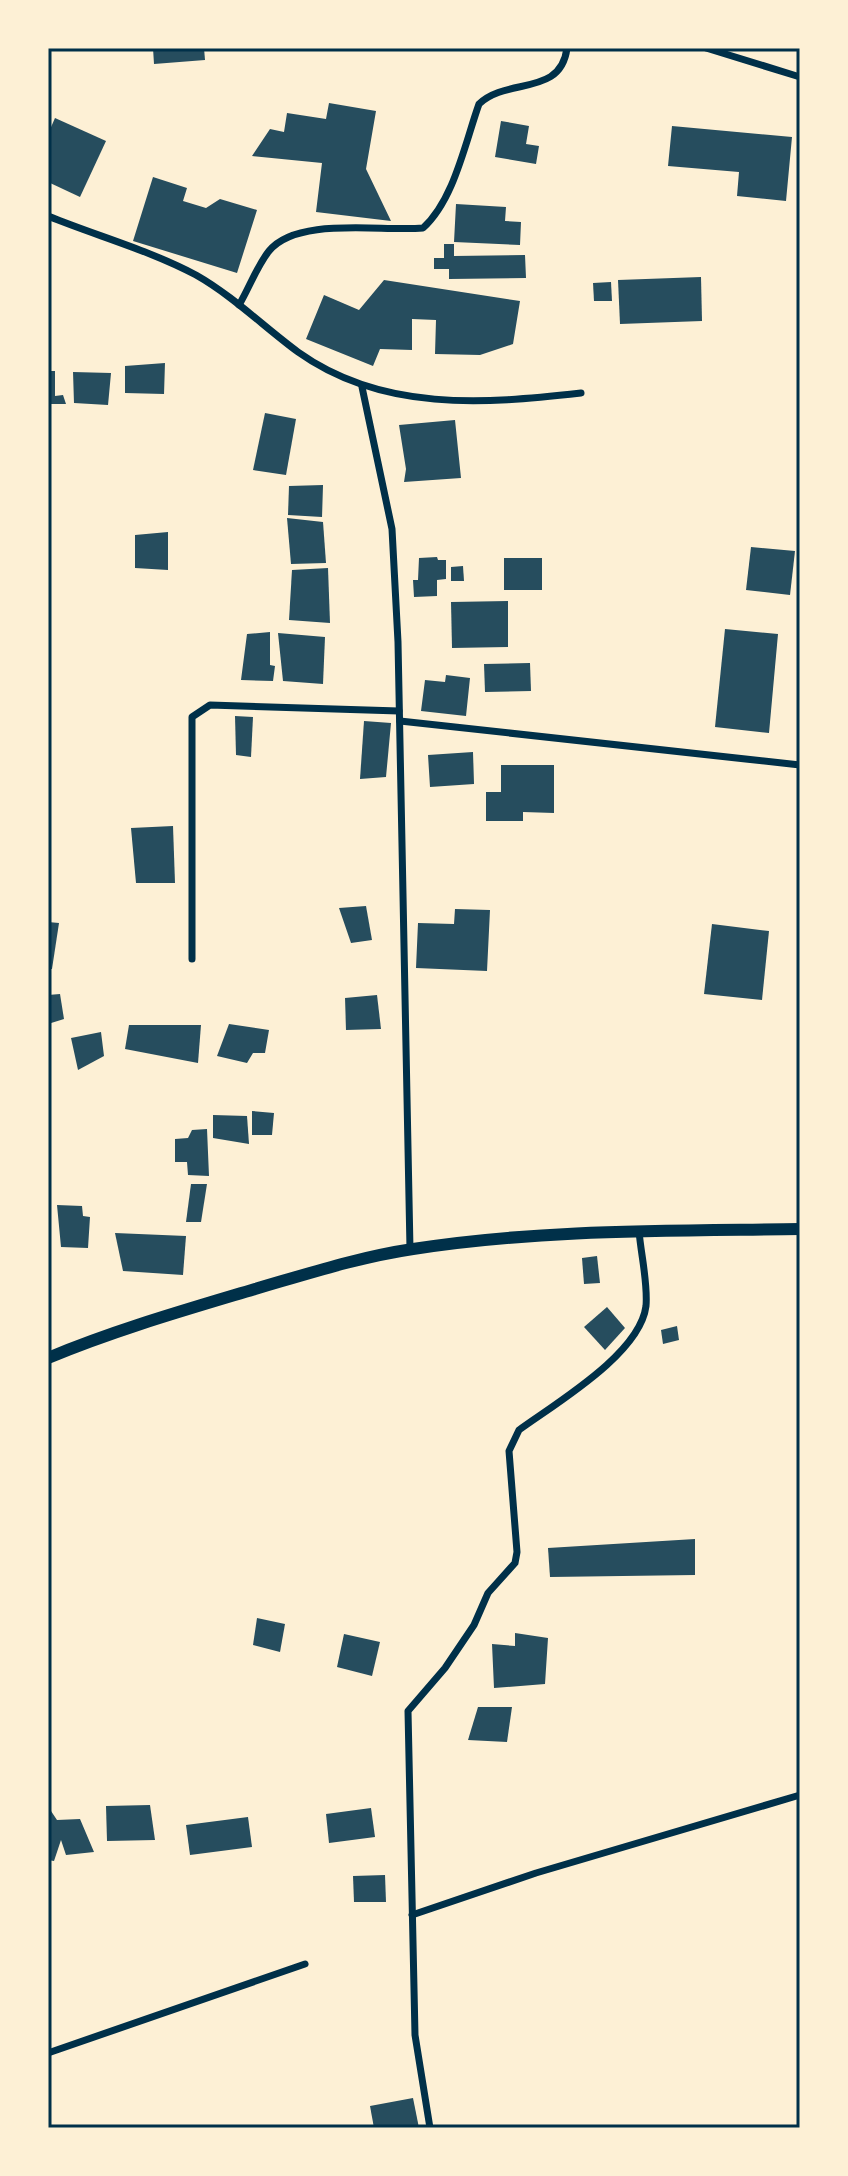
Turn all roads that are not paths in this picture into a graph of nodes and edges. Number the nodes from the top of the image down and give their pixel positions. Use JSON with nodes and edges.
{"nodes":[{"id":1,"x":567,"y":48,"type":"edge"},
{"id":2,"x":706,"y":48,"type":"edge"},
{"id":3,"x":800,"y":77,"type":"edge"},
{"id":4,"x":48,"y":216,"type":"edge"},
{"id":5,"x":239,"y":305,"type":"junction"},
{"id":6,"x":362,"y":387,"type":"junction"},
{"id":7,"x":581,"y":393,"type":"dead end"},
{"id":8,"x":399,"y":711,"type":"junction"},
{"id":9,"x":400,"y":721,"type":"junction"},
{"id":10,"x":800,"y":765,"type":"edge"},
{"id":11,"x":192,"y":959,"type":"dead end"},
{"id":12,"x":800,"y":1229,"type":"edge"},
{"id":13,"x":639,"y":1231,"type":"junction"},
{"id":14,"x":410,"y":1249,"type":"junction"},
{"id":15,"x":48,"y":1358,"type":"edge"},
{"id":16,"x":800,"y":1795,"type":"edge"},
{"id":17,"x":412,"y":1915,"type":"junction"},
{"id":18,"x":305,"y":1964,"type":"dead end"},
{"id":19,"x":48,"y":2053,"type":"edge"},
{"id":20,"x":430,"y":2128,"type":"edge"}],
"edges":[{"from":1,"to":5,"type":"street"},
{"from":2,"to":3,"type":"street"},
{"from":4,"to":5,"type":"street"},
{"from":5,"to":6,"type":"street"},
{"from":6,"to":7,"type":"street"},
{"from":6,"to":8,"type":"street"},
{"from":8,"to":9,"type":"street"},
{"from":8,"to":11,"type":"street"},
{"from":9,"to":10,"type":"street"},
{"from":9,"to":14,"type":"street"},
{"from":12,"to":13,"type":"main road"},
{"from":13,"to":14,"type":"main road"},
{"from":13,"to":17,"type":"street"},
{"from":14,"to":15,"type":"main road"},
{"from":16,"to":17,"type":"street"},
{"from":17,"to":20,"type":"street"},
{"from":18,"to":19,"type":"street"}]}
